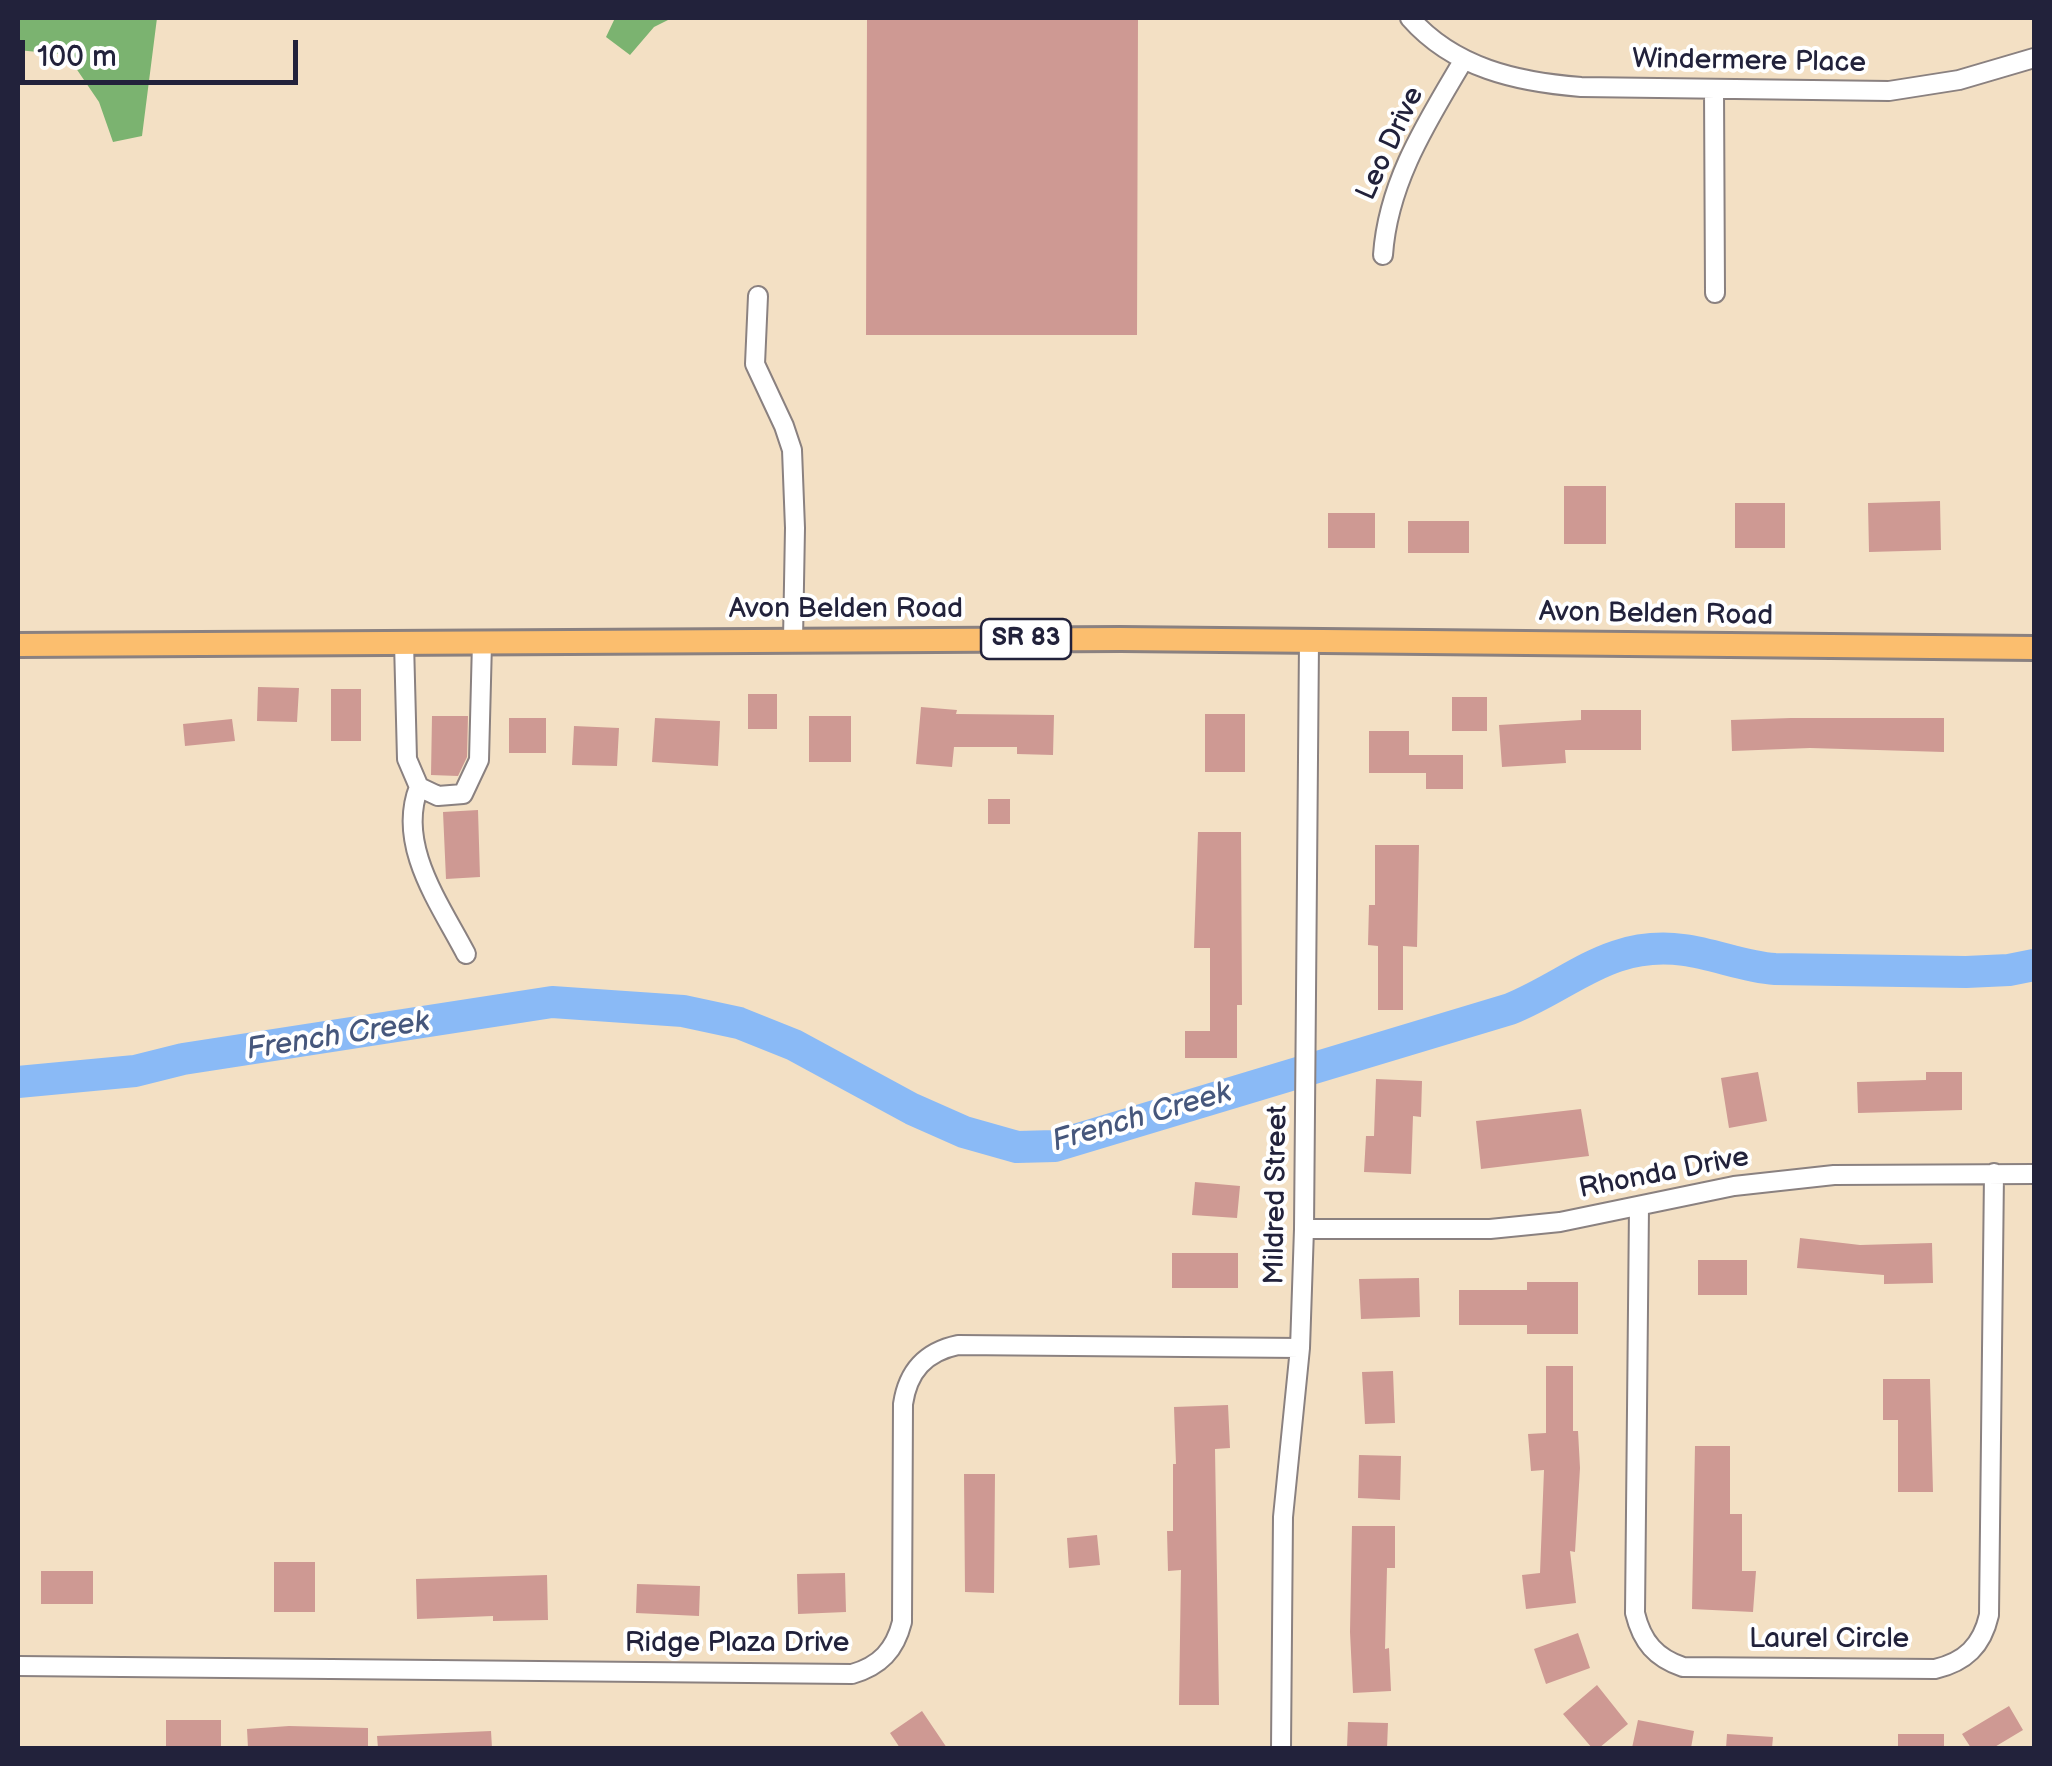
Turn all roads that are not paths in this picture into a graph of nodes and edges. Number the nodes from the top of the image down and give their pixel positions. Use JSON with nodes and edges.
{"nodes":[{"id":1,"x":1410,"y":18,"type":"edge"},
{"id":2,"x":2034,"y":58,"type":"edge"},
{"id":3,"x":1463,"y":60,"type":"junction"},
{"id":4,"x":1714,"y":89,"type":"junction"},
{"id":5,"x":1383,"y":255,"type":"dead end"},
{"id":6,"x":1715,"y":294,"type":"dead end"},
{"id":7,"x":758,"y":296,"type":"dead end"},
{"id":8,"x":793,"y":640,"type":"junction"},
{"id":9,"x":1309,"y":641,"type":"junction"},
{"id":10,"x":404,"y":642,"type":"junction"},
{"id":11,"x":482,"y":642,"type":"junction"},
{"id":12,"x":18,"y":645,"type":"edge"},
{"id":13,"x":2034,"y":648,"type":"edge"},
{"id":14,"x":419,"y":787,"type":"junction"},
{"id":15,"x":466,"y":954,"type":"dead end"},
{"id":16,"x":1994,"y":1173,"type":"junction"},
{"id":17,"x":2034,"y":1174,"type":"edge"},
{"id":18,"x":1638,"y":1206,"type":"junction"},
{"id":19,"x":1304,"y":1229,"type":"junction"},
{"id":20,"x":1300,"y":1348,"type":"junction"},
{"id":21,"x":18,"y":1666,"type":"edge"},
{"id":22,"x":1281,"y":1748,"type":"edge"}],
"edges":[{"from":1,"to":3,"type":"street","name":"Windermere Place"},
{"from":2,"to":4,"type":"street","name":"Windermere Place"},
{"from":3,"to":4,"type":"street","name":"Windermere Place"},
{"from":3,"to":5,"type":"street","name":"Leo Drive"},
{"from":4,"to":6,"type":"street"},
{"from":7,"to":8,"type":"street"},
{"from":8,"to":9,"type":"main road","name":"Avon Belden Road","number":"SR 83"},
{"from":8,"to":11,"type":"main road","name":"Avon Belden Road","number":"SR 83"},
{"from":9,"to":13,"type":"main road","name":"Avon Belden Road","number":"SR 83"},
{"from":9,"to":19,"type":"street","name":"Mildred Street"},
{"from":10,"to":11,"type":"main road","name":"Avon Belden Road","number":"SR 83"},
{"from":10,"to":12,"type":"main road","name":"Avon Belden Road","number":"SR 83"},
{"from":10,"to":14,"type":"street"},
{"from":11,"to":14,"type":"street"},
{"from":14,"to":15,"type":"street"},
{"from":16,"to":17,"type":"street","name":"Rhonda Drive"},
{"from":16,"to":18,"type":"street","name":"Rhonda Drive"},
{"from":16,"to":18,"type":"street","name":"Laurel Circle"},
{"from":18,"to":19,"type":"street","name":"Rhonda Drive"},
{"from":19,"to":20,"type":"street","name":"Mildred Street"},
{"from":20,"to":21,"type":"street","name":"Ridge Plaza Drive"},
{"from":20,"to":22,"type":"street","name":"Mildred Street"}]}
